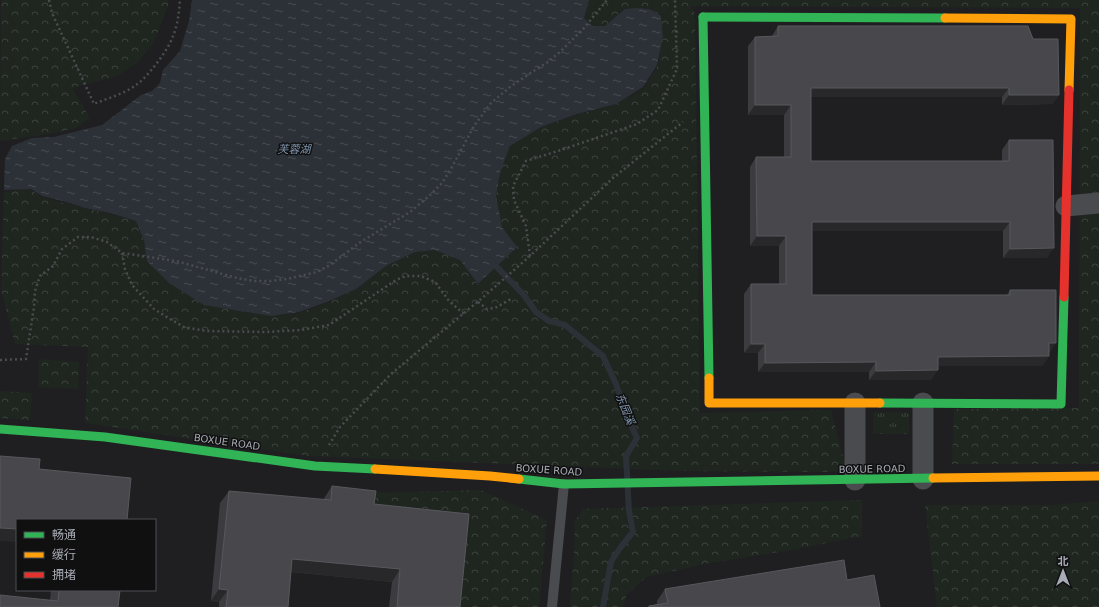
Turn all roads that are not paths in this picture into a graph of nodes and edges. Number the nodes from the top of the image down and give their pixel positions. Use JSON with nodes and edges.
{"nodes":[{"id":1,"x":1099,"y":203,"type":"edge"},
{"id":2,"x":1066,"y":206,"type":"junction"},
{"id":3,"x":855,"y":403,"type":"junction"},
{"id":4,"x":923,"y":403,"type":"junction"},
{"id":5,"x":0,"y":429,"type":"edge"},
{"id":6,"x":1099,"y":476,"type":"edge"},
{"id":7,"x":923,"y":479,"type":"junction"},
{"id":8,"x":855,"y":480,"type":"junction"},
{"id":9,"x":564,"y":484,"type":"junction"},
{"id":10,"x":552,"y":607,"type":"edge"}],
"edges":[{"from":1,"to":2,"type":"street"},
{"from":2,"to":3,"type":"street"},
{"from":2,"to":4,"type":"street"},
{"from":3,"to":4,"type":"street"},
{"from":3,"to":8,"type":"street"},
{"from":4,"to":7,"type":"street"},
{"from":5,"to":9,"type":"street","name":"BOXUE ROAD"},
{"from":6,"to":7,"type":"street","name":"BOXUE ROAD"},
{"from":7,"to":8,"type":"street","name":"BOXUE ROAD"},
{"from":8,"to":9,"type":"street","name":"BOXUE ROAD"},
{"from":9,"to":10,"type":"lane"}]}
